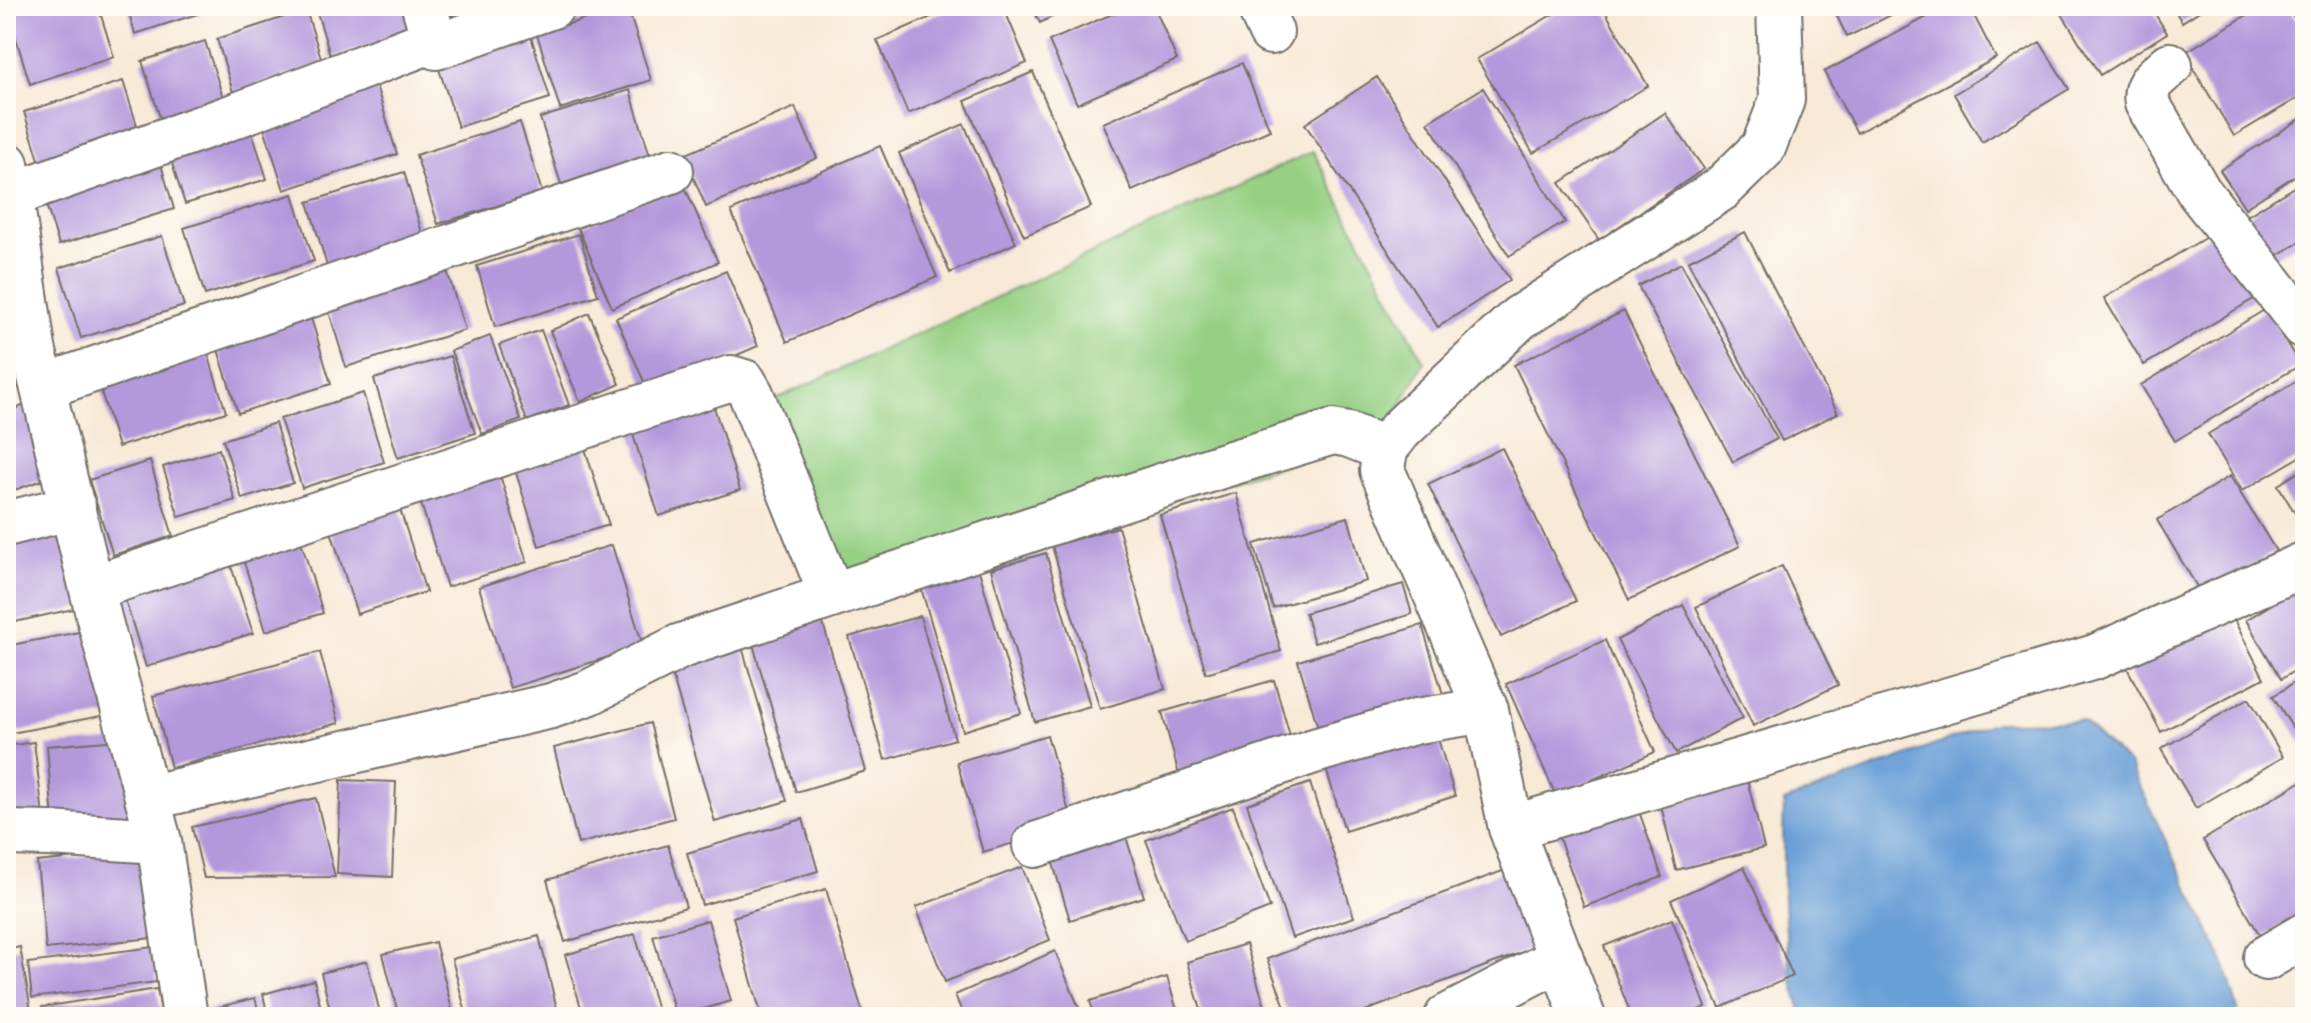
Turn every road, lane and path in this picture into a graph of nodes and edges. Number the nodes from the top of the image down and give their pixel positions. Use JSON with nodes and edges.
{"nodes":[{"id":1,"x":552,"y":6,"type":"edge"},
{"id":2,"x":1779,"y":6,"type":"edge"},
{"id":3,"x":429,"y":23,"type":"edge"},
{"id":4,"x":2170,"y":65,"type":"dead end"},
{"id":5,"x":671,"y":171,"type":"dead end"},
{"id":6,"x":8,"y":180,"type":"edge"},
{"id":7,"x":2305,"y":327,"type":"edge"},
{"id":8,"x":43,"y":387,"type":"junction"},
{"id":9,"x":1385,"y":449,"type":"junction"},
{"id":10,"x":73,"y":507,"type":"junction"},
{"id":11,"x":6,"y":524,"type":"edge"},
{"id":12,"x":2305,"y":564,"type":"edge"},
{"id":13,"x":92,"y":588,"type":"junction"},
{"id":14,"x":831,"y":594,"type":"junction"},
{"id":15,"x":1486,"y":710,"type":"junction"},
{"id":16,"x":147,"y":798,"type":"junction"},
{"id":17,"x":1511,"y":828,"type":"junction"},
{"id":18,"x":6,"y":833,"type":"edge"},
{"id":19,"x":159,"y":841,"type":"junction"},
{"id":20,"x":1035,"y":845,"type":"dead end"},
{"id":21,"x":2305,"y":935,"type":"edge"},
{"id":22,"x":1561,"y":958,"type":"junction"},
{"id":23,"x":2266,"y":958,"type":"dead end"},
{"id":24,"x":185,"y":1017,"type":"edge"},
{"id":25,"x":1447,"y":1017,"type":"edge"},
{"id":26,"x":1583,"y":1017,"type":"edge"}],
"edges":[{"from":1,"to":3,"type":"street"},
{"from":2,"to":9,"type":"street"},
{"from":3,"to":6,"type":"street"},
{"from":4,"to":7,"type":"street"},
{"from":5,"to":8,"type":"street"},
{"from":6,"to":8,"type":"street"},
{"from":8,"to":10,"type":"street"},
{"from":9,"to":14,"type":"street"},
{"from":9,"to":15,"type":"street"},
{"from":10,"to":11,"type":"street"},
{"from":10,"to":13,"type":"street"},
{"from":12,"to":17,"type":"street"},
{"from":13,"to":14,"type":"street"},
{"from":13,"to":16,"type":"street"},
{"from":14,"to":16,"type":"street"},
{"from":15,"to":17,"type":"street"},
{"from":15,"to":20,"type":"street"},
{"from":16,"to":19,"type":"street"},
{"from":17,"to":22,"type":"street"},
{"from":18,"to":19,"type":"street"},
{"from":19,"to":24,"type":"street"},
{"from":21,"to":23,"type":"street"},
{"from":22,"to":25,"type":"street"},
{"from":22,"to":26,"type":"street"}]}
